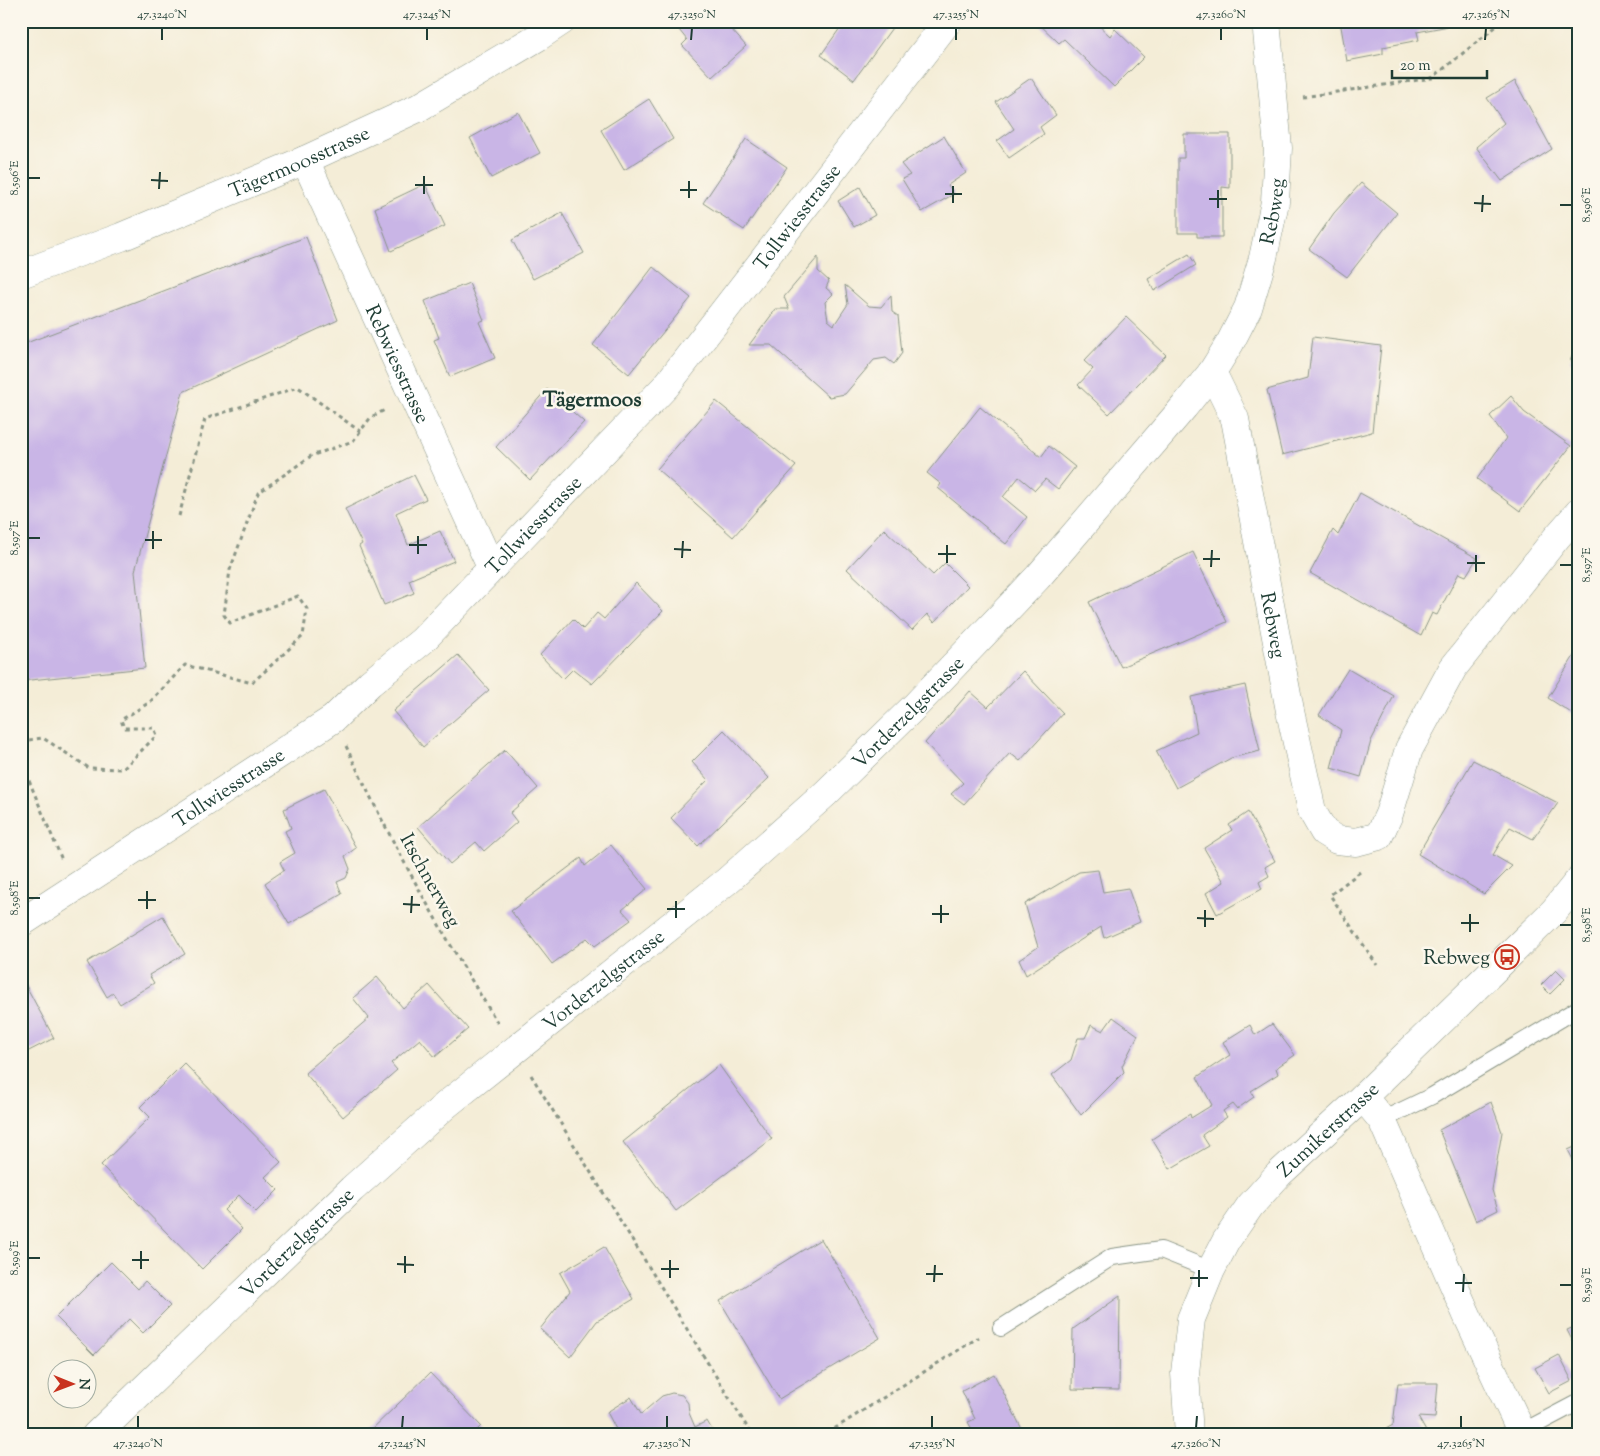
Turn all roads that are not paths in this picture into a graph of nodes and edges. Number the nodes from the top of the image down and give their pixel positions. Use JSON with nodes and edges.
{"nodes":[{"id":1,"x":562,"y":21,"type":"edge"},
{"id":2,"x":948,"y":21,"type":"edge"},
{"id":3,"x":1266,"y":21,"type":"edge"},
{"id":4,"x":305,"y":160,"type":"junction"},
{"id":5,"x":21,"y":274,"type":"edge"},
{"id":6,"x":1212,"y":372,"type":"junction"},
{"id":7,"x":1579,"y":512,"type":"edge"},
{"id":8,"x":491,"y":567,"type":"junction"},
{"id":9,"x":1579,"y":880,"type":"edge"},
{"id":10,"x":21,"y":923,"type":"edge"},
{"id":11,"x":1579,"y":1008,"type":"edge"},
{"id":12,"x":1363,"y":1097,"type":"junction"},
{"id":13,"x":1382,"y":1120,"type":"junction"},
{"id":14,"x":1211,"y":1270,"type":"junction"},
{"id":15,"x":1001,"y":1328,"type":"road end"},
{"id":16,"x":1579,"y":1402,"type":"edge"},
{"id":17,"x":1522,"y":1434,"type":"edge"},
{"id":18,"x":96,"y":1435,"type":"edge"},
{"id":19,"x":1189,"y":1435,"type":"edge"}],
"edges":[{"from":1,"to":4,"type":"street","name":"Tägermoosstrasse"},
{"from":2,"to":8,"type":"street","name":"Tollwiesstrasse"},
{"from":3,"to":6,"type":"street","name":"Rebweg"},
{"from":4,"to":5,"type":"street","name":"Tägermoosstrasse"},
{"from":4,"to":8,"type":"street","name":"Rebwiesstrasse"},
{"from":6,"to":7,"type":"street","name":"Rebweg"},
{"from":6,"to":18,"type":"street","name":"Vorderzelgstrasse"},
{"from":8,"to":10,"type":"street","name":"Tollwiesstrasse"},
{"from":9,"to":12,"type":"street","name":"Zumikerstrasse"},
{"from":11,"to":13,"type":"lane"},
{"from":12,"to":13,"type":"street"},
{"from":12,"to":14,"type":"street","name":"Zumikerstrasse"},
{"from":13,"to":17,"type":"street"},
{"from":14,"to":15,"type":"lane"},
{"from":14,"to":19,"type":"street","name":"Zumikerstrasse"},
{"from":16,"to":17,"type":"lane"}]}
